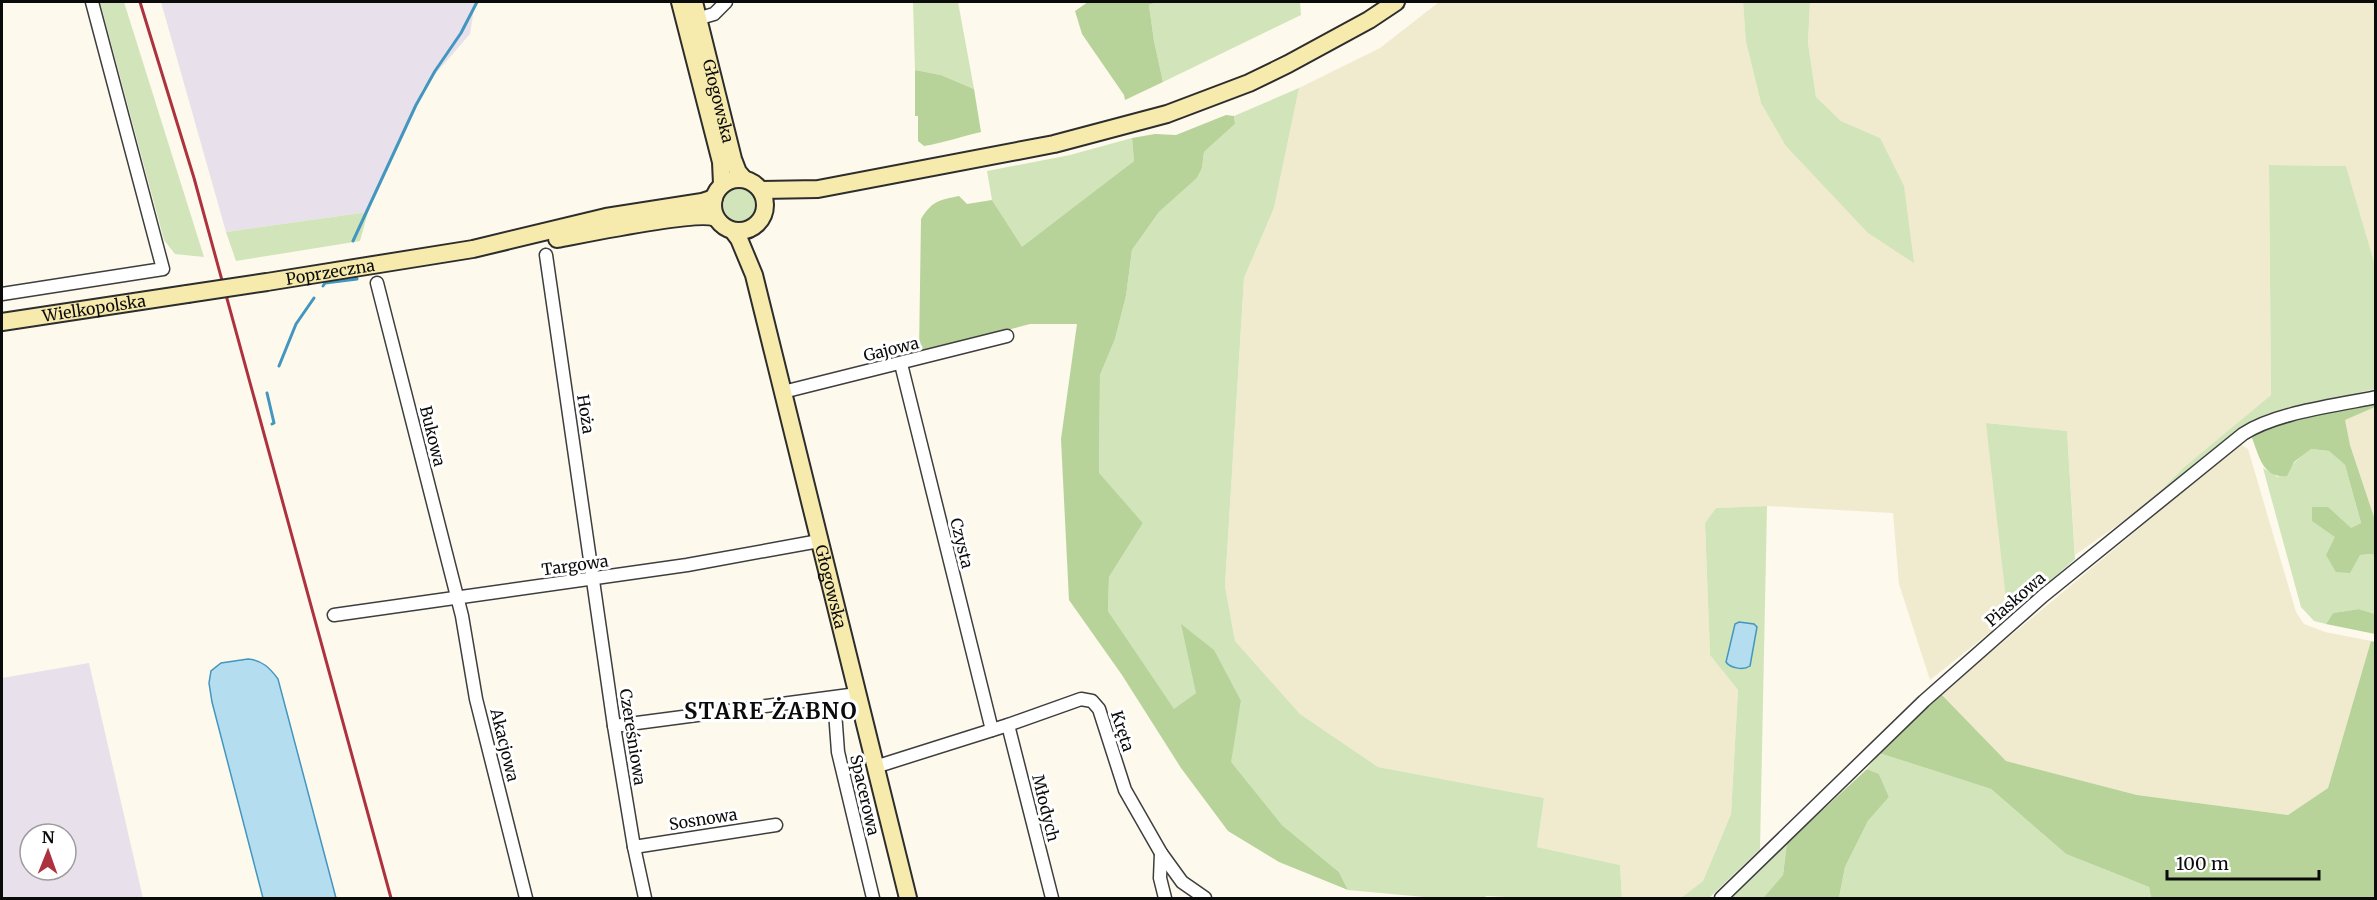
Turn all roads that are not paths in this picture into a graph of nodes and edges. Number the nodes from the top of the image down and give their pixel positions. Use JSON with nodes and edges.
{"nodes":[{"id":1,"x":92,"y":2,"type":"edge"},
{"id":2,"x":680,"y":2,"type":"edge"},
{"id":3,"x":694,"y":2,"type":"edge"},
{"id":4,"x":706,"y":2,"type":"edge"},
{"id":5,"x":726,"y":2,"type":"edge"},
{"id":6,"x":1396,"y":2,"type":"edge"},
{"id":7,"x":692,"y":20,"type":"junction"},
{"id":8,"x":744,"y":179,"type":"junction"},
{"id":9,"x":818,"y":189,"type":"junction"},
{"id":10,"x":761,"y":190,"type":"junction"},
{"id":11,"x":718,"y":191,"type":"junction"},
{"id":12,"x":765,"y":211,"type":"junction"},
{"id":13,"x":716,"y":218,"type":"junction"},
{"id":14,"x":754,"y":227,"type":"junction"},
{"id":15,"x":733,"y":231,"type":"junction"},
{"id":16,"x":473,"y":249,"type":"junction"},
{"id":17,"x":546,"y":255,"type":"dead end"},
{"id":18,"x":754,"y":275,"type":"junction"},
{"id":19,"x":377,"y":283,"type":"dead end"},
{"id":20,"x":2,"y":294,"type":"edge"},
{"id":21,"x":188,"y":294,"type":"joint"},
{"id":22,"x":2,"y":322,"type":"edge"},
{"id":23,"x":1007,"y":336,"type":"dead end"},
{"id":24,"x":901,"y":364,"type":"junction"},
{"id":25,"x":783,"y":392,"type":"junction"},
{"id":26,"x":2376,"y":397,"type":"edge"},
{"id":27,"x":819,"y":541,"type":"junction"},
{"id":28,"x":594,"y":579,"type":"junction"},
{"id":29,"x":458,"y":597,"type":"junction"},
{"id":30,"x":334,"y":615,"type":"dead end"},
{"id":31,"x":857,"y":694,"type":"junction"},
{"id":32,"x":834,"y":698,"type":"junction"},
{"id":33,"x":1008,"y":725,"type":"junction"},
{"id":34,"x":614,"y":726,"type":"junction"},
{"id":35,"x":992,"y":730,"type":"junction"},
{"id":36,"x":875,"y":767,"type":"junction"},
{"id":37,"x":776,"y":825,"type":"dead end"},
{"id":38,"x":634,"y":847,"type":"junction"},
{"id":39,"x":1161,"y":853,"type":"junction"},
{"id":40,"x":526,"y":898,"type":"edge"},
{"id":41,"x":645,"y":898,"type":"edge"},
{"id":42,"x":873,"y":898,"type":"edge"},
{"id":43,"x":908,"y":898,"type":"edge"},
{"id":44,"x":1052,"y":898,"type":"edge"},
{"id":45,"x":1165,"y":898,"type":"edge"},
{"id":46,"x":1205,"y":898,"type":"edge"},
{"id":47,"x":1721,"y":898,"type":"edge"}],
"edges":[{"from":1,"to":20,"type":"street"},
{"from":2,"to":7,"type":"main road"},
{"from":3,"to":7,"type":"main road"},
{"from":4,"to":7,"type":"street"},
{"from":5,"to":7,"type":"street"},
{"from":6,"to":9,"type":"main road"},
{"from":7,"to":8,"type":"main road","name":"Głogowska"},
{"from":7,"to":11,"type":"main road","name":"Głogowska"},
{"from":8,"to":10,"type":"main road"},
{"from":8,"to":11,"type":"main road"},
{"from":9,"to":10,"type":"main road"},
{"from":9,"to":12,"type":"main road"},
{"from":10,"to":12,"type":"main road"},
{"from":11,"to":13,"type":"main road"},
{"from":11,"to":16,"type":"main road","name":"Poprzeczna"},
{"from":12,"to":14,"type":"main road"},
{"from":13,"to":15,"type":"main road"},
{"from":13,"to":16,"type":"main road","name":"Poprzeczna"},
{"from":14,"to":15,"type":"main road"},
{"from":14,"to":18,"type":"main road","name":"Głogowska"},
{"from":15,"to":18,"type":"main road","name":"Głogowska"},
{"from":16,"to":21,"type":"main road","name":"Poprzeczna","bridge":true},
{"from":17,"to":28,"type":"street","name":"Hoża"},
{"from":18,"to":25,"type":"main road","name":"Głogowska"},
{"from":19,"to":29,"type":"street","name":"Bukowa"},
{"from":21,"to":22,"type":"main road","name":"Wielkopolska"},
{"from":23,"to":24,"type":"street","name":"Gajowa"},
{"from":24,"to":25,"type":"street","name":"Gajowa"},
{"from":24,"to":35,"type":"street","name":"Czysta"},
{"from":25,"to":27,"type":"main road","name":"Głogowska"},
{"from":26,"to":47,"type":"street","name":"Piaskowa"},
{"from":27,"to":28,"type":"street","name":"Targowa"},
{"from":27,"to":31,"type":"main road","name":"Głogowska"},
{"from":28,"to":29,"type":"street","name":"Targowa"},
{"from":28,"to":34,"type":"street","name":"Czereśniowa"},
{"from":29,"to":30,"type":"street","name":"Targowa"},
{"from":29,"to":40,"type":"street","name":"Akacjowa"},
{"from":31,"to":32,"type":"street"},
{"from":31,"to":36,"type":"main road","name":"Głogowska"},
{"from":32,"to":34,"type":"street"},
{"from":32,"to":42,"type":"street","name":"Spacerowa"},
{"from":33,"to":35,"type":"street","name":"Kręta"},
{"from":33,"to":39,"type":"street","name":"Kręta"},
{"from":33,"to":44,"type":"street","name":"Młodych"},
{"from":34,"to":38,"type":"street","name":"Czereśniowa"},
{"from":35,"to":36,"type":"street","name":"Kręta"},
{"from":36,"to":43,"type":"main road","name":"Głogowska"},
{"from":37,"to":38,"type":"street","name":"Sosnowa"},
{"from":38,"to":41,"type":"street","name":"Czereśniowa"},
{"from":39,"to":45,"type":"street"},
{"from":39,"to":46,"type":"street","name":"Kręta"}]}
